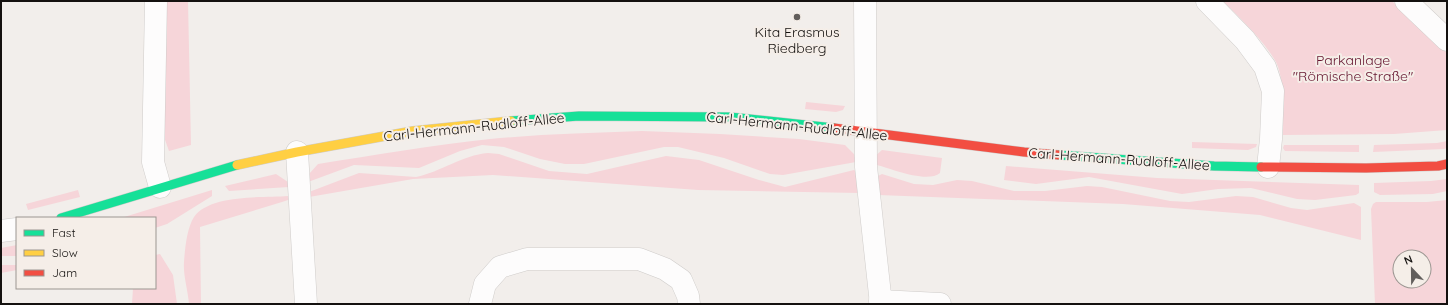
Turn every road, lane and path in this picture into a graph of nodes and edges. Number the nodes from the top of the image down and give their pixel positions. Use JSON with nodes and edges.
{"nodes":[{"id":1,"x":156,"y":1,"type":"edge"},
{"id":2,"x":865,"y":1,"type":"edge"},
{"id":3,"x":1207,"y":1,"type":"edge"},
{"id":4,"x":1406,"y":1,"type":"edge"},
{"id":5,"x":1447,"y":40,"type":"edge"},
{"id":6,"x":864,"y":131,"type":"junction"},
{"id":7,"x":297,"y":152,"type":"junction"},
{"id":8,"x":1447,"y":164,"type":"edge"},
{"id":9,"x":1268,"y":167,"type":"junction"},
{"id":10,"x":160,"y":187,"type":"junction"},
{"id":11,"x":64,"y":217,"type":"edge"},
{"id":12,"x":16,"y":229,"type":"edge"},
{"id":13,"x":1,"y":231,"type":"edge"},
{"id":14,"x":881,"y":303,"type":"edge"},
{"id":15,"x":306,"y":304,"type":"edge"},
{"id":16,"x":480,"y":304,"type":"edge"},
{"id":17,"x":689,"y":304,"type":"edge"},
{"id":18,"x":940,"y":304,"type":"edge"}],
"edges":[{"from":1,"to":10,"type":"street"},
{"from":2,"to":6,"type":"street"},
{"from":3,"to":9,"type":"street"},
{"from":4,"to":5,"type":"street"},
{"from":6,"to":7,"type":"street","name":"Carl-Hermann-Rudloff-Allee"},
{"from":6,"to":9,"type":"street","name":"Carl-Hermann-Rudloff-Allee"},
{"from":6,"to":14,"type":"street"},
{"from":7,"to":10,"type":"street","name":"Carl-Hermann-Rudloff-Allee"},
{"from":7,"to":15,"type":"street"},
{"from":8,"to":9,"type":"street","name":"Carl-Hermann-Rudloff-Allee"},
{"from":10,"to":11,"type":"street","name":"Carl-Hermann-Rudloff-Allee"},
{"from":12,"to":13,"type":"street"},
{"from":14,"to":18,"type":"street"},
{"from":16,"to":17,"type":"street"}]}
